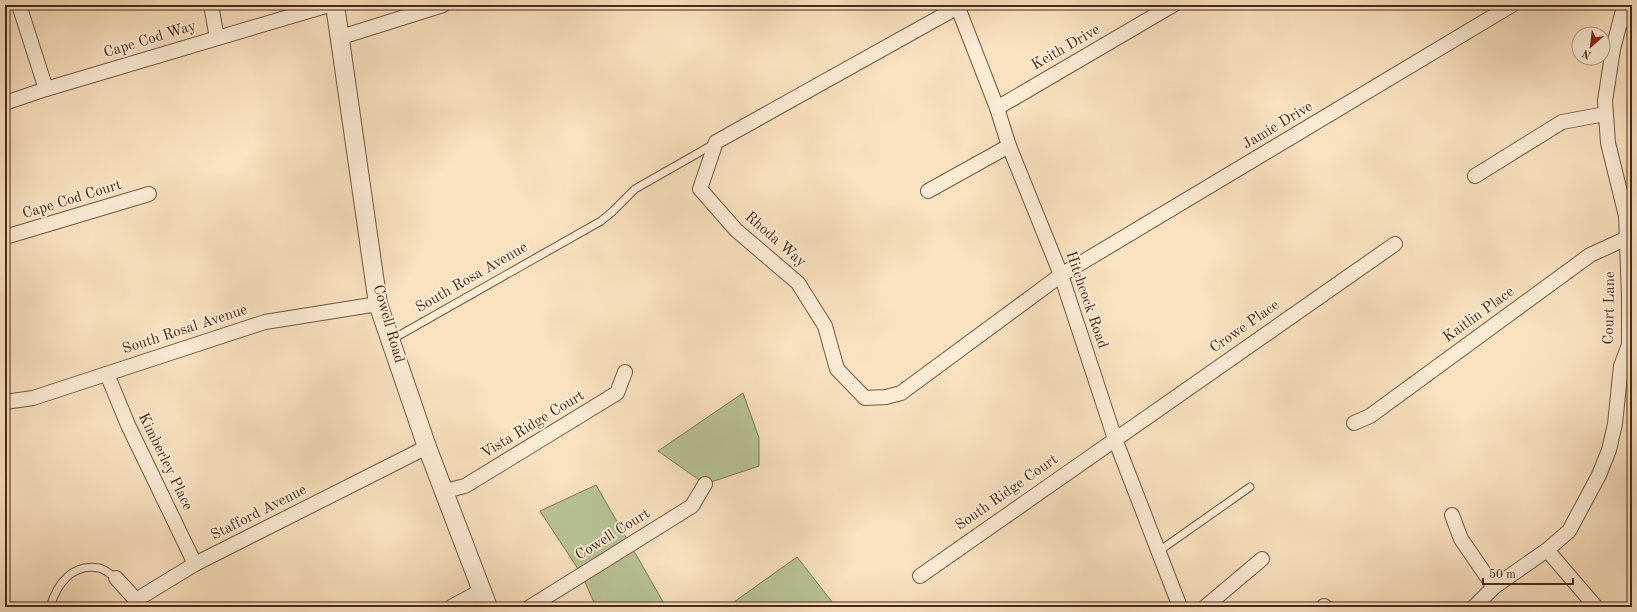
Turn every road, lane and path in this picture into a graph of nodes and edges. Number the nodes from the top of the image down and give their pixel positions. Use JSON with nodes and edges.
{"nodes":[{"id":1,"x":19,"y":5,"type":"edge"},
{"id":2,"x":211,"y":5,"type":"edge"},
{"id":3,"x":329,"y":5,"type":"edge"},
{"id":4,"x":335,"y":5,"type":"edge"},
{"id":5,"x":443,"y":5,"type":"edge"},
{"id":6,"x":1173,"y":5,"type":"edge"},
{"id":7,"x":1512,"y":5,"type":"edge"},
{"id":8,"x":957,"y":6,"type":"edge"},
{"id":9,"x":1624,"y":9,"type":"edge"},
{"id":10,"x":1632,"y":29,"type":"edge"},
{"id":11,"x":217,"y":38,"type":"junction"},
{"id":12,"x":338,"y":38,"type":"junction"},
{"id":13,"x":46,"y":89,"type":"junction"},
{"id":14,"x":5,"y":103,"type":"edge"},
{"id":15,"x":997,"y":108,"type":"junction"},
{"id":16,"x":1605,"y":114,"type":"junction"},
{"id":17,"x":716,"y":142,"type":"junction"},
{"id":18,"x":1009,"y":146,"type":"junction"},
{"id":19,"x":1475,"y":176,"type":"dead end"},
{"id":20,"x":928,"y":191,"type":"dead end"},
{"id":21,"x":149,"y":194,"type":"dead end"},
{"id":22,"x":1629,"y":214,"type":"edge"},
{"id":23,"x":5,"y":237,"type":"edge"},
{"id":24,"x":1628,"y":238,"type":"junction"},
{"id":25,"x":1395,"y":244,"type":"dead end"},
{"id":26,"x":1061,"y":275,"type":"junction"},
{"id":27,"x":378,"y":304,"type":"junction"},
{"id":28,"x":391,"y":340,"type":"junction"},
{"id":29,"x":1630,"y":345,"type":"edge"},
{"id":30,"x":626,"y":372,"type":"dead end"},
{"id":31,"x":107,"y":374,"type":"junction"},
{"id":32,"x":5,"y":402,"type":"edge"},
{"id":33,"x":1354,"y":423,"type":"dead end"},
{"id":34,"x":1115,"y":439,"type":"junction"},
{"id":35,"x":427,"y":447,"type":"junction"},
{"id":36,"x":705,"y":484,"type":"dead end"},
{"id":37,"x":1250,"y":487,"type":"dead end"},
{"id":38,"x":445,"y":492,"type":"junction"},
{"id":39,"x":1452,"y":515,"type":"dead end"},
{"id":40,"x":1547,"y":550,"type":"junction"},
{"id":41,"x":1159,"y":552,"type":"junction"},
{"id":42,"x":1262,"y":559,"type":"dead end"},
{"id":43,"x":195,"y":564,"type":"junction"},
{"id":44,"x":920,"y":576,"type":"dead end"},
{"id":45,"x":116,"y":578,"type":"joint"},
{"id":46,"x":1494,"y":587,"type":"junction"},
{"id":47,"x":484,"y":599,"type":"edge"},
{"id":48,"x":50,"y":607,"type":"edge"},
{"id":49,"x":451,"y":607,"type":"edge"},
{"id":50,"x":530,"y":607,"type":"edge"},
{"id":51,"x":1180,"y":607,"type":"edge"},
{"id":52,"x":1205,"y":607,"type":"edge"},
{"id":53,"x":1474,"y":607,"type":"edge"},
{"id":54,"x":1596,"y":607,"type":"edge"}],
"edges":[{"from":1,"to":13,"type":"street"},
{"from":2,"to":11,"type":"street"},
{"from":3,"to":11,"type":"street","name":"Cape Cod Way"},
{"from":4,"to":12,"type":"street","name":"Cowell Road"},
{"from":5,"to":12,"type":"street"},
{"from":6,"to":15,"type":"street","name":"Keith Drive"},
{"from":7,"to":26,"type":"street","name":"Jamie Drive"},
{"from":8,"to":15,"type":"street","name":"Hitchcock Road"},
{"from":8,"to":17,"type":"street"},
{"from":9,"to":10,"type":"lane"},
{"from":9,"to":16,"type":"street","name":"Court Lane"},
{"from":11,"to":13,"type":"street","name":"Cape Cod Way"},
{"from":12,"to":27,"type":"street","name":"Cowell Road"},
{"from":13,"to":14,"type":"street","name":"Cape Cod Way"},
{"from":15,"to":18,"type":"street","name":"Hitchcock Road"},
{"from":16,"to":19,"type":"street"},
{"from":16,"to":22,"type":"street","name":"Court Lane"},
{"from":17,"to":26,"type":"street","name":"Rhoda Way"},
{"from":17,"to":28,"type":"lane","name":"South Rosa Avenue"},
{"from":18,"to":20,"type":"street"},
{"from":18,"to":26,"type":"street","name":"Hitchcock Road"},
{"from":21,"to":23,"type":"street","name":"Cape Cod Court"},
{"from":22,"to":24,"type":"street","name":"Court Lane"},
{"from":24,"to":29,"type":"street","name":"Court Lane"},
{"from":24,"to":33,"type":"street","name":"Kaitlin Place"},
{"from":25,"to":34,"type":"street","name":"Crowe Place"},
{"from":26,"to":34,"type":"street","name":"Hitchcock Road"},
{"from":27,"to":28,"type":"street","name":"Cowell Road"},
{"from":27,"to":31,"type":"street","name":"South Rosal Avenue"},
{"from":28,"to":35,"type":"street","name":"Cowell Road"},
{"from":29,"to":40,"type":"street","name":"Court Lane"},
{"from":30,"to":38,"type":"street","name":"Vista Ridge Court"},
{"from":31,"to":32,"type":"street","name":"South Rosal Avenue"},
{"from":31,"to":43,"type":"street","name":"Kimberley Place"},
{"from":34,"to":41,"type":"street","name":"Hitchcock Road"},
{"from":34,"to":44,"type":"street","name":"South Ridge Court"},
{"from":35,"to":38,"type":"street","name":"Cowell Road"},
{"from":35,"to":43,"type":"street","name":"Stafford Avenue"},
{"from":36,"to":50,"type":"street","name":"Cowell Court"},
{"from":37,"to":41,"type":"lane"},
{"from":38,"to":47,"type":"street","name":"Cowell Road"},
{"from":39,"to":46,"type":"street"},
{"from":40,"to":46,"type":"street","name":"Court Lane"},
{"from":40,"to":54,"type":"street"},
{"from":41,"to":51,"type":"street","name":"Hitchcock Road"},
{"from":42,"to":52,"type":"street"},
{"from":43,"to":45,"type":"street","name":"Stafford Avenue"},
{"from":45,"to":48,"type":"lane"},
{"from":46,"to":53,"type":"street","name":"Court Lane"},
{"from":47,"to":49,"type":"street"}]}
